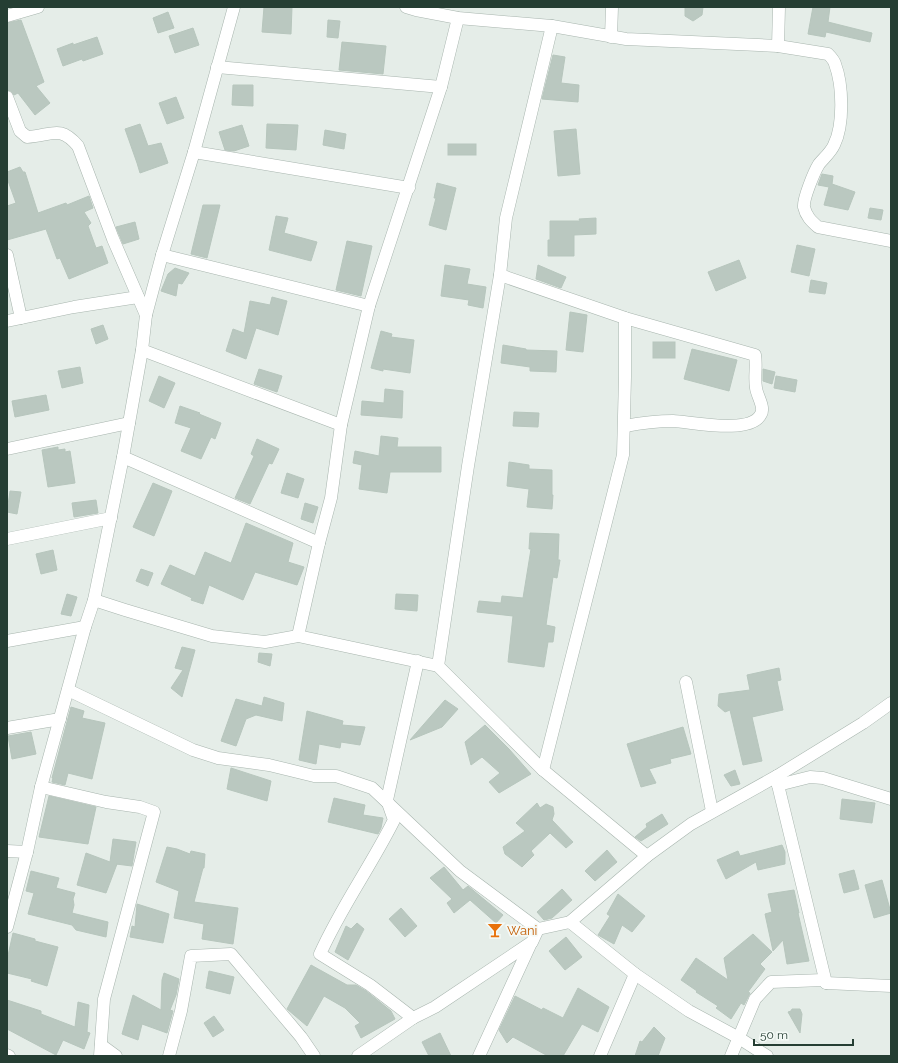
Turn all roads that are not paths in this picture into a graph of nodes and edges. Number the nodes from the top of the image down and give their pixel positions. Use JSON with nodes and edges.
{"nodes":[{"id":1,"x":38,"y":7,"type":"edge"},
{"id":2,"x":234,"y":7,"type":"edge"},
{"id":3,"x":612,"y":7,"type":"edge"},
{"id":4,"x":779,"y":7,"type":"edge"},
{"id":5,"x":414,"y":8,"type":"edge"},
{"id":6,"x":7,"y":16,"type":"edge"},
{"id":7,"x":458,"y":18,"type":"junction"},
{"id":8,"x":552,"y":26,"type":"junction"},
{"id":9,"x":611,"y":37,"type":"junction"},
{"id":10,"x":778,"y":46,"type":"junction"},
{"id":11,"x":217,"y":66,"type":"junction"},
{"id":12,"x":441,"y":87,"type":"junction"},
{"id":13,"x":7,"y":97,"type":"edge"},
{"id":14,"x":194,"y":152,"type":"junction"},
{"id":15,"x":409,"y":188,"type":"junction"},
{"id":16,"x":891,"y":241,"type":"edge"},
{"id":17,"x":7,"y":255,"type":"edge"},
{"id":18,"x":162,"y":255,"type":"junction"},
{"id":19,"x":500,"y":275,"type":"junction"},
{"id":20,"x":138,"y":297,"type":"junction"},
{"id":21,"x":369,"y":306,"type":"junction"},
{"id":22,"x":146,"y":315,"type":"junction"},
{"id":23,"x":21,"y":318,"type":"junction"},
{"id":24,"x":625,"y":318,"type":"junction"},
{"id":25,"x":7,"y":320,"type":"edge"},
{"id":26,"x":142,"y":350,"type":"junction"},
{"id":27,"x":129,"y":423,"type":"junction"},
{"id":28,"x":341,"y":426,"type":"junction"},
{"id":29,"x":624,"y":426,"type":"junction"},
{"id":30,"x":7,"y":449,"type":"edge"},
{"id":31,"x":124,"y":457,"type":"junction"},
{"id":32,"x":111,"y":518,"type":"junction"},
{"id":33,"x":7,"y":539,"type":"edge"},
{"id":34,"x":319,"y":543,"type":"junction"},
{"id":35,"x":94,"y":600,"type":"junction"},
{"id":36,"x":85,"y":626,"type":"junction"},
{"id":37,"x":298,"y":636,"type":"junction"},
{"id":38,"x":7,"y":641,"type":"edge"},
{"id":39,"x":418,"y":661,"type":"junction"},
{"id":40,"x":438,"y":666,"type":"junction"},
{"id":41,"x":686,"y":682,"type":"dead end"},
{"id":42,"x":68,"y":690,"type":"junction"},
{"id":43,"x":891,"y":703,"type":"edge"},
{"id":44,"x":60,"y":719,"type":"junction"},
{"id":45,"x":7,"y":728,"type":"edge"},
{"id":46,"x":543,"y":770,"type":"junction"},
{"id":47,"x":777,"y":780,"type":"junction"},
{"id":48,"x":41,"y":787,"type":"junction"},
{"id":49,"x":891,"y":799,"type":"edge"},
{"id":50,"x":386,"y":800,"type":"junction"},
{"id":51,"x":712,"y":811,"type":"junction"},
{"id":52,"x":7,"y":851,"type":"edge"},
{"id":53,"x":28,"y":852,"type":"junction"},
{"id":54,"x":647,"y":856,"type":"junction"},
{"id":55,"x":570,"y":922,"type":"junction"},
{"id":56,"x":7,"y":927,"type":"edge"},
{"id":57,"x":538,"y":929,"type":"junction"},
{"id":58,"x":532,"y":942,"type":"junction"},
{"id":59,"x":635,"y":974,"type":"junction"},
{"id":60,"x":826,"y":982,"type":"junction"},
{"id":61,"x":891,"y":986,"type":"edge"},
{"id":62,"x":413,"y":1018,"type":"junction"},
{"id":63,"x":739,"y":1038,"type":"junction"},
{"id":64,"x":101,"y":1050,"type":"edge"},
{"id":65,"x":116,"y":1056,"type":"edge"},
{"id":66,"x":169,"y":1056,"type":"edge"},
{"id":67,"x":314,"y":1056,"type":"edge"},
{"id":68,"x":358,"y":1056,"type":"edge"},
{"id":69,"x":479,"y":1056,"type":"edge"},
{"id":70,"x":600,"y":1056,"type":"edge"},
{"id":71,"x":731,"y":1056,"type":"edge"},
{"id":72,"x":767,"y":1056,"type":"edge"}],
"edges":[{"from":1,"to":6,"type":"street"},
{"from":2,"to":11,"type":"street"},
{"from":3,"to":9,"type":"street"},
{"from":4,"to":10,"type":"street"},
{"from":5,"to":7,"type":"street"},
{"from":7,"to":8,"type":"street"},
{"from":7,"to":12,"type":"street"},
{"from":8,"to":9,"type":"street"},
{"from":8,"to":19,"type":"street"},
{"from":9,"to":10,"type":"street"},
{"from":10,"to":16,"type":"street"},
{"from":11,"to":12,"type":"street"},
{"from":11,"to":14,"type":"street"},
{"from":12,"to":15,"type":"street"},
{"from":13,"to":20,"type":"street"},
{"from":14,"to":15,"type":"street"},
{"from":14,"to":18,"type":"street"},
{"from":15,"to":21,"type":"street"},
{"from":17,"to":23,"type":"street"},
{"from":18,"to":21,"type":"street"},
{"from":18,"to":22,"type":"street"},
{"from":19,"to":24,"type":"street"},
{"from":19,"to":40,"type":"street"},
{"from":20,"to":22,"type":"street"},
{"from":20,"to":23,"type":"street"},
{"from":21,"to":28,"type":"street"},
{"from":22,"to":26,"type":"street"},
{"from":23,"to":25,"type":"street"},
{"from":24,"to":29,"type":"street"},
{"from":24,"to":29,"type":"street"},
{"from":26,"to":27,"type":"street"},
{"from":26,"to":28,"type":"street"},
{"from":27,"to":30,"type":"street"},
{"from":27,"to":31,"type":"street"},
{"from":28,"to":34,"type":"street"},
{"from":29,"to":46,"type":"street"},
{"from":31,"to":32,"type":"street"},
{"from":31,"to":34,"type":"street"},
{"from":32,"to":33,"type":"street"},
{"from":32,"to":35,"type":"street"},
{"from":34,"to":37,"type":"street"},
{"from":35,"to":36,"type":"street"},
{"from":35,"to":37,"type":"street"},
{"from":36,"to":38,"type":"street"},
{"from":36,"to":42,"type":"street"},
{"from":37,"to":39,"type":"street"},
{"from":39,"to":40,"type":"street"},
{"from":39,"to":50,"type":"street"},
{"from":40,"to":46,"type":"street"},
{"from":41,"to":51,"type":"street"},
{"from":42,"to":44,"type":"street"},
{"from":42,"to":50,"type":"street"},
{"from":43,"to":47,"type":"street"},
{"from":44,"to":45,"type":"street"},
{"from":44,"to":48,"type":"street"},
{"from":46,"to":54,"type":"street"},
{"from":47,"to":49,"type":"street"},
{"from":47,"to":51,"type":"street"},
{"from":47,"to":60,"type":"street"},
{"from":48,"to":53,"type":"street"},
{"from":48,"to":64,"type":"street"},
{"from":50,"to":57,"type":"street"},
{"from":50,"to":62,"type":"street"},
{"from":51,"to":54,"type":"street"},
{"from":52,"to":53,"type":"street"},
{"from":53,"to":56,"type":"street"},
{"from":54,"to":55,"type":"street"},
{"from":55,"to":57,"type":"street"},
{"from":55,"to":59,"type":"street"},
{"from":57,"to":58,"type":"street"},
{"from":58,"to":62,"type":"street"},
{"from":58,"to":69,"type":"street"},
{"from":59,"to":63,"type":"street"},
{"from":59,"to":70,"type":"street"},
{"from":60,"to":61,"type":"street"},
{"from":60,"to":63,"type":"street"},
{"from":62,"to":68,"type":"street"},
{"from":63,"to":71,"type":"street"},
{"from":63,"to":72,"type":"street"},
{"from":64,"to":65,"type":"street"},
{"from":66,"to":67,"type":"street"}]}
